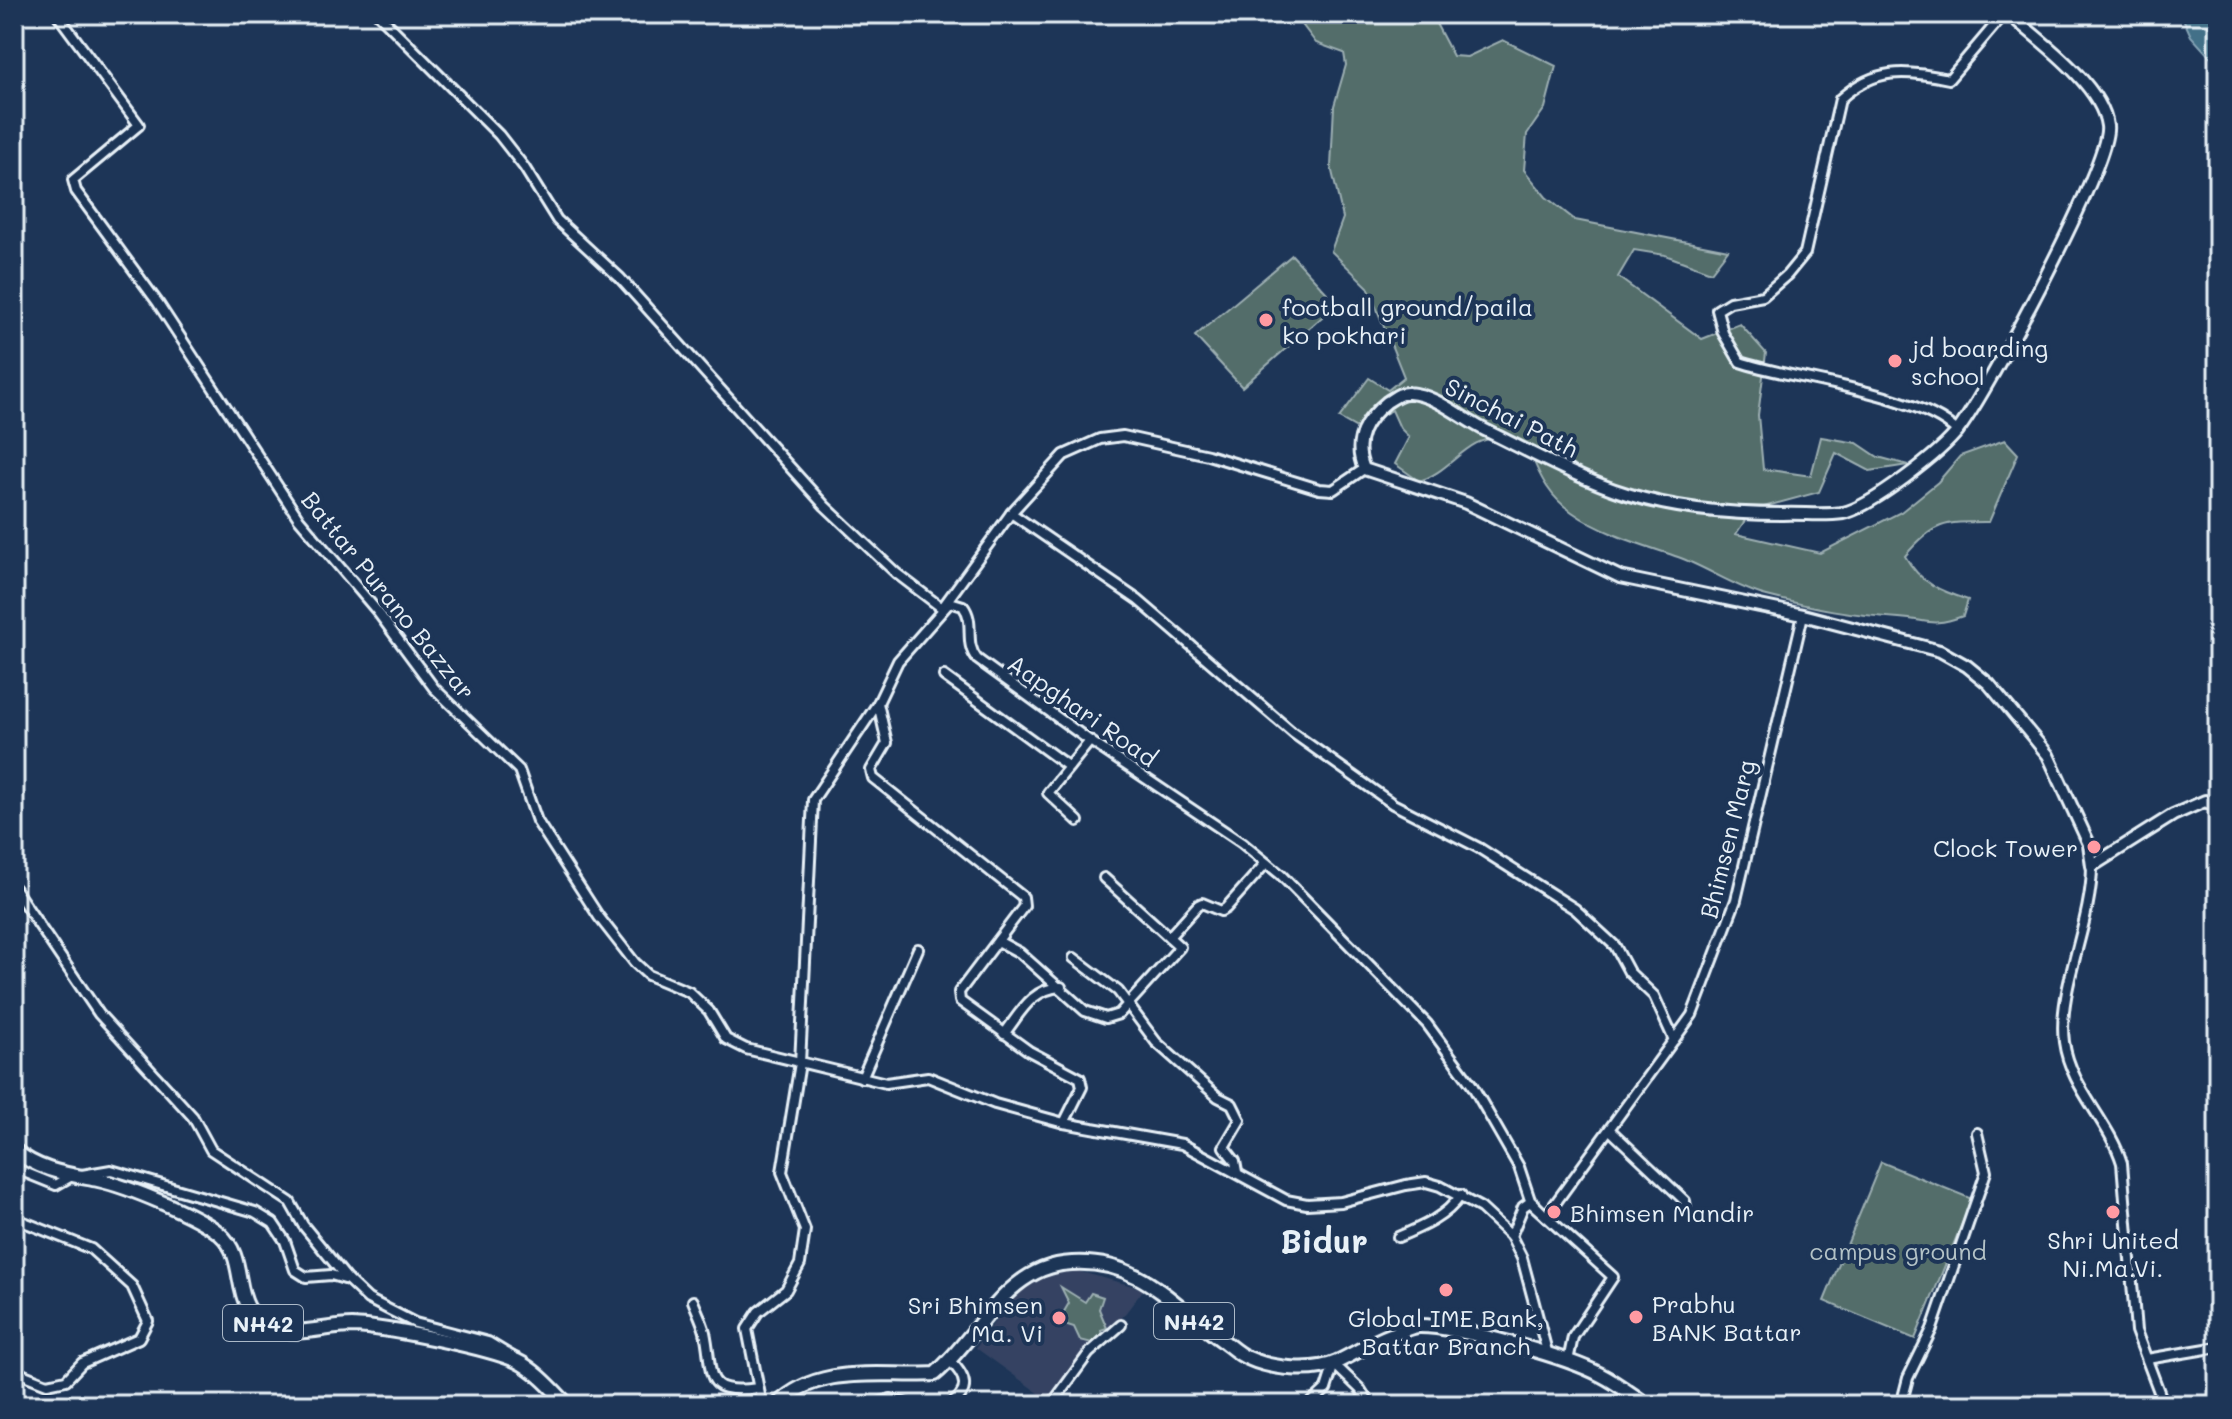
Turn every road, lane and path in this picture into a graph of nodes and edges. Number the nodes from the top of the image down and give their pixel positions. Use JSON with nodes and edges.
{"nodes":[{"id":1,"x":57,"y":14,"type":"edge"},
{"id":2,"x":378,"y":14,"type":"edge"},
{"id":3,"x":2007,"y":14,"type":"edge"},
{"id":4,"x":1958,"y":432,"type":"junction"},
{"id":5,"x":1364,"y":469,"type":"junction"},
{"id":6,"x":1011,"y":513,"type":"junction"},
{"id":7,"x":942,"y":608,"type":"junction"},
{"id":8,"x":1803,"y":615,"type":"junction"},
{"id":9,"x":944,"y":676,"type":"dead end"},
{"id":10,"x":878,"y":703,"type":"junction"},
{"id":11,"x":1090,"y":741,"type":"junction"},
{"id":12,"x":1069,"y":767,"type":"junction"},
{"id":13,"x":2218,"y":807,"type":"edge"},
{"id":14,"x":1078,"y":821,"type":"dead end"},
{"id":15,"x":1266,"y":863,"type":"junction"},
{"id":16,"x":2092,"y":866,"type":"junction"},
{"id":17,"x":1104,"y":878,"type":"dead end"},
{"id":18,"x":14,"y":888,"type":"edge"},
{"id":19,"x":1169,"y":937,"type":"junction"},
{"id":20,"x":998,"y":941,"type":"junction"},
{"id":21,"x":918,"y":949,"type":"dead end"},
{"id":22,"x":1074,"y":958,"type":"dead end"},
{"id":23,"x":1061,"y":987,"type":"junction"},
{"id":24,"x":1131,"y":1003,"type":"junction"},
{"id":25,"x":1004,"y":1034,"type":"junction"},
{"id":26,"x":1674,"y":1040,"type":"junction"},
{"id":27,"x":800,"y":1063,"type":"junction"},
{"id":28,"x":862,"y":1078,"type":"junction"},
{"id":29,"x":1064,"y":1123,"type":"junction"},
{"id":30,"x":1610,"y":1130,"type":"junction"},
{"id":31,"x":1977,"y":1133,"type":"dead end"},
{"id":32,"x":14,"y":1150,"type":"edge"},
{"id":33,"x":14,"y":1168,"type":"edge"},
{"id":34,"x":1237,"y":1172,"type":"junction"},
{"id":35,"x":70,"y":1177,"type":"junction"},
{"id":36,"x":1461,"y":1195,"type":"junction"},
{"id":37,"x":1686,"y":1208,"type":"dead end"},
{"id":38,"x":1546,"y":1216,"type":"junction"},
{"id":39,"x":14,"y":1218,"type":"edge"},
{"id":40,"x":1511,"y":1236,"type":"junction"},
{"id":41,"x":1398,"y":1237,"type":"dead end"},
{"id":42,"x":348,"y":1280,"type":"junction"},
{"id":43,"x":693,"y":1301,"type":"dead end"},
{"id":44,"x":1121,"y":1325,"type":"dead end"},
{"id":45,"x":2218,"y":1347,"type":"edge"},
{"id":46,"x":1548,"y":1355,"type":"junction"},
{"id":47,"x":2147,"y":1359,"type":"junction"},
{"id":48,"x":950,"y":1361,"type":"junction"},
{"id":49,"x":1568,"y":1361,"type":"junction"},
{"id":50,"x":520,"y":1363,"type":"junction"},
{"id":51,"x":1334,"y":1364,"type":"junction"},
{"id":52,"x":14,"y":1371,"type":"edge"},
{"id":53,"x":758,"y":1388,"type":"junction"},
{"id":54,"x":568,"y":1405,"type":"edge"},
{"id":55,"x":762,"y":1405,"type":"edge"},
{"id":56,"x":777,"y":1405,"type":"edge"},
{"id":57,"x":872,"y":1405,"type":"edge"},
{"id":58,"x":910,"y":1405,"type":"edge"},
{"id":59,"x":949,"y":1405,"type":"edge"},
{"id":60,"x":1024,"y":1405,"type":"edge"},
{"id":61,"x":1045,"y":1405,"type":"edge"},
{"id":62,"x":1309,"y":1405,"type":"edge"},
{"id":63,"x":1370,"y":1405,"type":"edge"},
{"id":64,"x":1647,"y":1405,"type":"edge"},
{"id":65,"x":1901,"y":1405,"type":"edge"},
{"id":66,"x":2164,"y":1405,"type":"edge"}],
"edges":[{"from":1,"to":27,"type":"street","name":"Battar Purano Bazzar"},
{"from":2,"to":7,"type":"street"},
{"from":3,"to":4,"type":"street","name":"Sinchai Path"},
{"from":3,"to":4,"type":"street"},
{"from":4,"to":5,"type":"street","name":"Sinchai Path"},
{"from":5,"to":6,"type":"street"},
{"from":5,"to":8,"type":"street"},
{"from":6,"to":7,"type":"street"},
{"from":6,"to":26,"type":"street"},
{"from":7,"to":10,"type":"street"},
{"from":7,"to":11,"type":"street","name":"Aapghari Road"},
{"from":8,"to":16,"type":"street"},
{"from":8,"to":26,"type":"street","name":"Bhimsen Marg"},
{"from":9,"to":12,"type":"street"},
{"from":10,"to":20,"type":"street"},
{"from":10,"to":27,"type":"street"},
{"from":11,"to":12,"type":"street"},
{"from":11,"to":15,"type":"street","name":"Aapghari Road"},
{"from":12,"to":14,"type":"street"},
{"from":13,"to":16,"type":"street"},
{"from":15,"to":19,"type":"street"},
{"from":15,"to":38,"type":"street","name":"Aapghari Road"},
{"from":16,"to":47,"type":"street"},
{"from":17,"to":19,"type":"street"},
{"from":18,"to":42,"type":"street"},
{"from":19,"to":24,"type":"street"},
{"from":20,"to":23,"type":"street"},
{"from":20,"to":25,"type":"street"},
{"from":21,"to":28,"type":"street"},
{"from":22,"to":24,"type":"street"},
{"from":23,"to":24,"type":"street"},
{"from":23,"to":25,"type":"street"},
{"from":24,"to":34,"type":"street"},
{"from":25,"to":29,"type":"street"},
{"from":26,"to":30,"type":"street","name":"Bhimsen Marg"},
{"from":27,"to":28,"type":"street","name":"Battar Purano Bazzar"},
{"from":27,"to":53,"type":"street"},
{"from":28,"to":29,"type":"street","name":"Battar Purano Bazzar"},
{"from":29,"to":34,"type":"street","name":"Battar Purano Bazzar"},
{"from":30,"to":37,"type":"street"},
{"from":30,"to":38,"type":"street","name":"Bhimsen Marg"},
{"from":31,"to":65,"type":"street"},
{"from":32,"to":35,"type":"main road","number":"NH42"},
{"from":33,"to":35,"type":"street"},
{"from":34,"to":36,"type":"street","name":"Battar Purano Bazzar"},
{"from":35,"to":42,"type":"street"},
{"from":35,"to":50,"type":"main road","number":"NH42"},
{"from":36,"to":40,"type":"street","name":"Battar Purano Bazzar"},
{"from":36,"to":41,"type":"street"},
{"from":38,"to":40,"type":"street"},
{"from":38,"to":49,"type":"street","name":"Aapghari Road"},
{"from":39,"to":52,"type":"street"},
{"from":40,"to":46,"type":"street","name":"Battar Purano Bazzar"},
{"from":42,"to":50,"type":"street"},
{"from":43,"to":53,"type":"street"},
{"from":44,"to":61,"type":"street"},
{"from":45,"to":47,"type":"street"},
{"from":46,"to":49,"type":"main road","number":"NH42"},
{"from":46,"to":51,"type":"main road","number":"NH42"},
{"from":47,"to":66,"type":"street"},
{"from":48,"to":51,"type":"main road","number":"NH42"},
{"from":48,"to":56,"type":"main road"},
{"from":48,"to":59,"type":"street"},
{"from":49,"to":64,"type":"main road","number":"NH42"},
{"from":50,"to":54,"type":"main road","number":"NH42"},
{"from":51,"to":62,"type":"street"},
{"from":51,"to":63,"type":"street"},
{"from":53,"to":55,"type":"street"},
{"from":57,"to":58,"type":"street"},
{"from":60,"to":61,"type":"street"}]}
